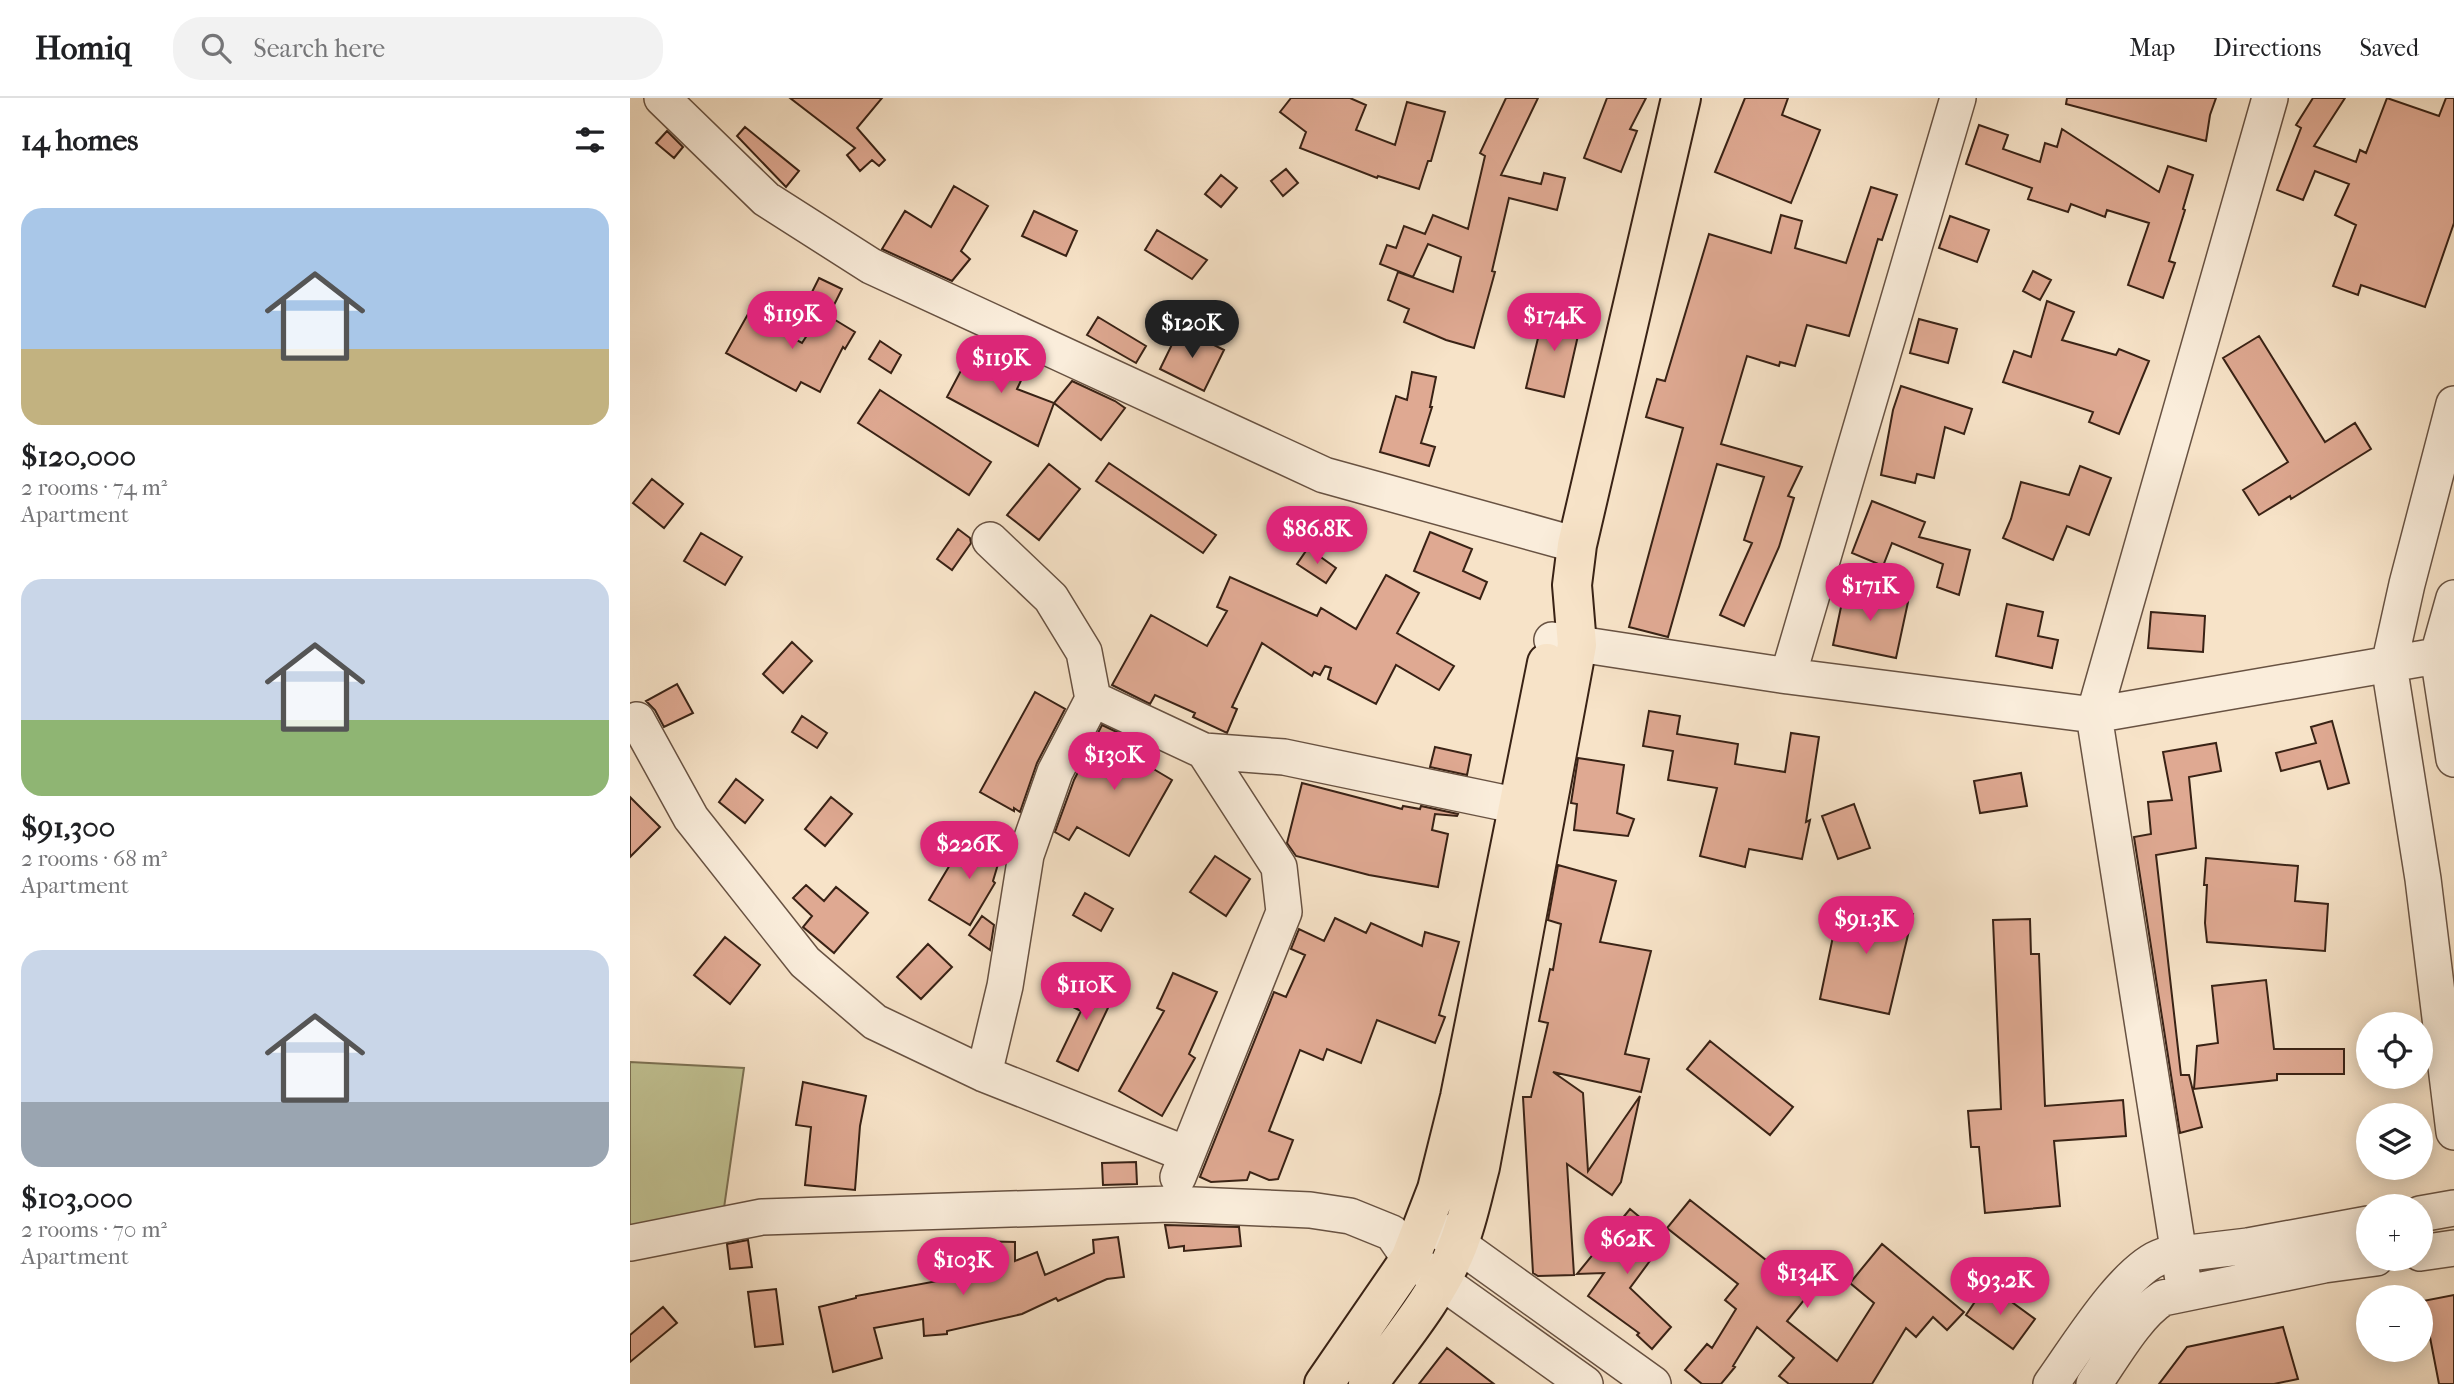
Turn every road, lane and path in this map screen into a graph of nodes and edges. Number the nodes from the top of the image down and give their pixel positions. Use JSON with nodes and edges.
{"nodes":[{"id":1,"x":662,"y":98,"type":"edge"},
{"id":2,"x":1681,"y":98,"type":"edge"},
{"id":3,"x":1958,"y":98,"type":"edge"},
{"id":4,"x":2270,"y":98,"type":"edge"},
{"id":5,"x":2454,"y":404,"type":"edge"},
{"id":6,"x":990,"y":540,"type":"dead end"},
{"id":7,"x":1577,"y":545,"type":"junction"},
{"id":8,"x":2454,"y":598,"type":"edge"},
{"id":9,"x":1564,"y":643,"type":"junction"},
{"id":10,"x":2446,"y":654,"type":"edge"},
{"id":11,"x":2389,"y":665,"type":"junction"},
{"id":12,"x":1788,"y":676,"type":"junction"},
{"id":13,"x":1093,"y":699,"type":"junction"},
{"id":14,"x":2094,"y":715,"type":"junction"},
{"id":15,"x":637,"y":720,"type":"dead end"},
{"id":16,"x":1204,"y":751,"type":"junction"},
{"id":17,"x":2454,"y":759,"type":"edge"},
{"id":18,"x":1520,"y":806,"type":"junction"},
{"id":19,"x":2439,"y":878,"type":"edge"},
{"id":20,"x":984,"y":1074,"type":"junction"},
{"id":21,"x":2454,"y":1132,"type":"edge"},
{"id":22,"x":1186,"y":1154,"type":"junction"},
{"id":23,"x":1170,"y":1204,"type":"junction"},
{"id":24,"x":2454,"y":1208,"type":"edge"},
{"id":25,"x":2433,"y":1212,"type":"edge"},
{"id":26,"x":2356,"y":1226,"type":"edge"},
{"id":27,"x":630,"y":1243,"type":"edge"},
{"id":28,"x":1458,"y":1245,"type":"junction"},
{"id":29,"x":1418,"y":1248,"type":"junction"},
{"id":30,"x":2454,"y":1248,"type":"edge"},
{"id":31,"x":2433,"y":1250,"type":"edge"},
{"id":32,"x":2178,"y":1255,"type":"junction"},
{"id":33,"x":2356,"y":1261,"type":"edge"},
{"id":34,"x":2185,"y":1293,"type":"junction"},
{"id":35,"x":1324,"y":1384,"type":"edge"},
{"id":36,"x":1367,"y":1384,"type":"edge"},
{"id":37,"x":1586,"y":1384,"type":"edge"},
{"id":38,"x":1653,"y":1384,"type":"edge"},
{"id":39,"x":2051,"y":1384,"type":"edge"},
{"id":40,"x":2094,"y":1384,"type":"edge"}],
"edges":[{"from":1,"to":7,"type":"street"},
{"from":2,"to":7,"type":"main road"},
{"from":3,"to":12,"type":"street"},
{"from":4,"to":14,"type":"street"},
{"from":5,"to":11,"type":"street"},
{"from":6,"to":13,"type":"street"},
{"from":7,"to":9,"type":"main road"},
{"from":8,"to":10,"type":"street"},
{"from":9,"to":12,"type":"street"},
{"from":9,"to":18,"type":"main road"},
{"from":9,"to":28,"type":"main road"},
{"from":10,"to":11,"type":"street"},
{"from":10,"to":17,"type":"street"},
{"from":11,"to":14,"type":"street"},
{"from":11,"to":19,"type":"street"},
{"from":12,"to":14,"type":"street"},
{"from":13,"to":16,"type":"street"},
{"from":13,"to":20,"type":"street"},
{"from":14,"to":32,"type":"street"},
{"from":15,"to":20,"type":"street"},
{"from":16,"to":18,"type":"street"},
{"from":16,"to":22,"type":"street"},
{"from":18,"to":29,"type":"main road"},
{"from":19,"to":21,"type":"street"},
{"from":20,"to":22,"type":"street"},
{"from":22,"to":23,"type":"street"},
{"from":23,"to":27,"type":"street"},
{"from":23,"to":29,"type":"street"},
{"from":24,"to":25,"type":"street"},
{"from":26,"to":32,"type":"street"},
{"from":28,"to":29,"type":"main road"},
{"from":28,"to":38,"type":"street"},
{"from":29,"to":35,"type":"main road"},
{"from":29,"to":36,"type":"main road"},
{"from":29,"to":37,"type":"street"},
{"from":30,"to":31,"type":"street"},
{"from":32,"to":34,"type":"street"},
{"from":32,"to":39,"type":"street"},
{"from":33,"to":34,"type":"street"},
{"from":34,"to":40,"type":"street"}]}
